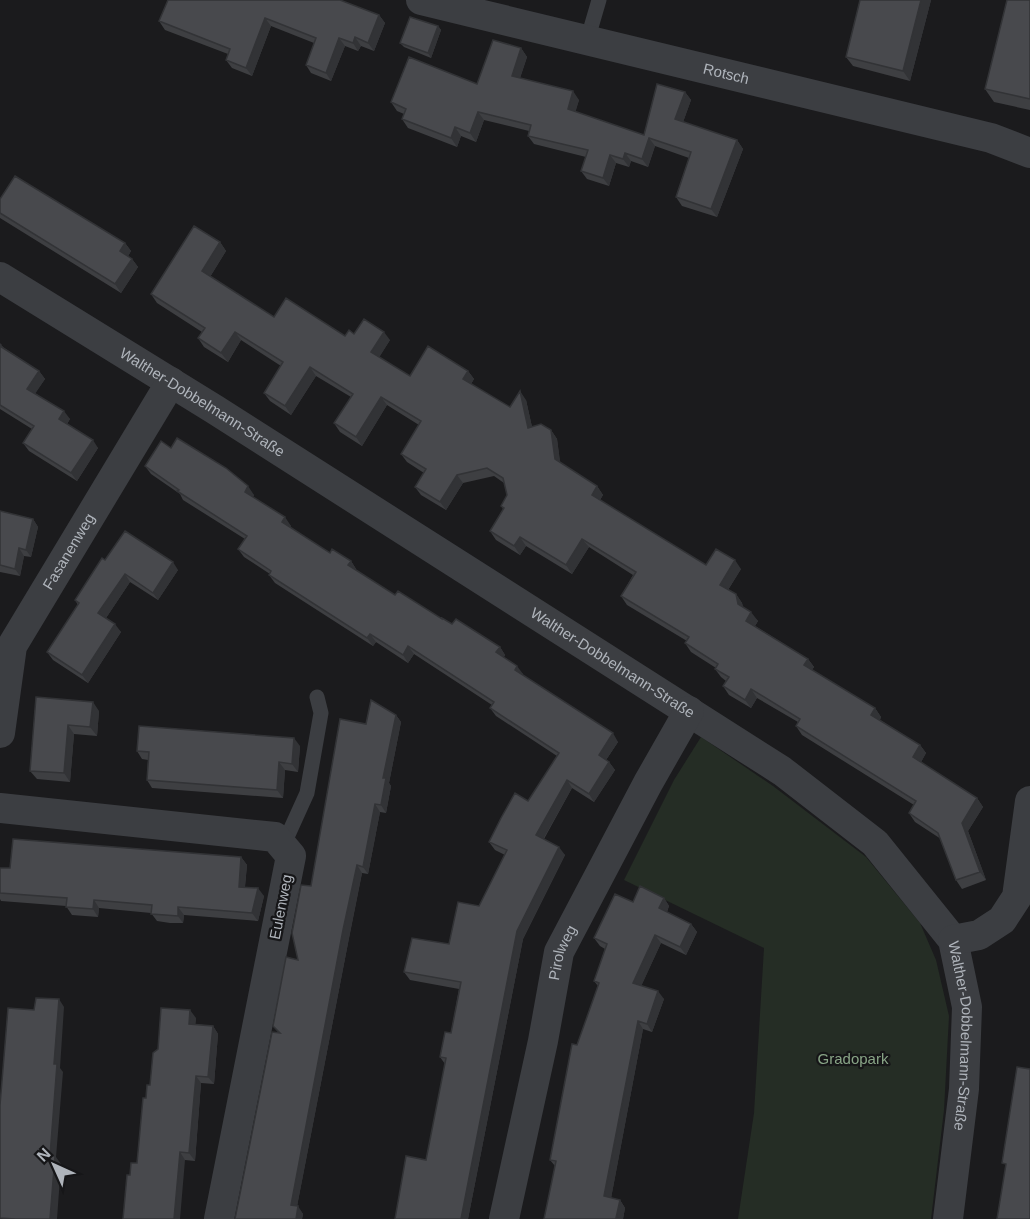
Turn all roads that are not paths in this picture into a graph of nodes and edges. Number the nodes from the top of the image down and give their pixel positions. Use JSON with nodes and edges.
{"nodes":[{"id":1,"x":422,"y":0,"type":"edge"},
{"id":2,"x":598,"y":0,"type":"edge"},
{"id":3,"x":587,"y":41,"type":"junction"},
{"id":4,"x":1030,"y":153,"type":"edge"},
{"id":5,"x":0,"y":277,"type":"edge"},
{"id":6,"x":171,"y":382,"type":"junction"},
{"id":7,"x":6,"y":644,"type":"edge"},
{"id":8,"x":317,"y":697,"type":"dead end"},
{"id":9,"x":689,"y":711,"type":"junction"},
{"id":10,"x":0,"y":733,"type":"edge"},
{"id":11,"x":1030,"y":801,"type":"edge"},
{"id":12,"x":0,"y":807,"type":"edge"},
{"id":13,"x":283,"y":846,"type":"junction"},
{"id":14,"x":953,"y":940,"type":"junction"},
{"id":15,"x":219,"y":1219,"type":"edge"},
{"id":16,"x":504,"y":1219,"type":"edge"},
{"id":17,"x":948,"y":1219,"type":"edge"}],
"edges":[{"from":1,"to":3,"type":"street","name":"Rotsch"},
{"from":2,"to":3,"type":"lane"},
{"from":3,"to":4,"type":"street","name":"Rotsch"},
{"from":5,"to":6,"type":"street","name":"Walther-Dobbelmann-Straße"},
{"from":6,"to":7,"type":"street","name":"Fasanenweg"},
{"from":6,"to":9,"type":"street","name":"Walther-Dobbelmann-Straße"},
{"from":7,"to":10,"type":"street","name":"Fasanenweg"},
{"from":8,"to":13,"type":"lane"},
{"from":9,"to":14,"type":"street","name":"Walther-Dobbelmann-Straße"},
{"from":9,"to":16,"type":"street","name":"Pirolweg"},
{"from":11,"to":14,"type":"street"},
{"from":12,"to":13,"type":"street"},
{"from":13,"to":15,"type":"street","name":"Eulenweg"},
{"from":14,"to":17,"type":"street","name":"Walther-Dobbelmann-Straße"}]}
